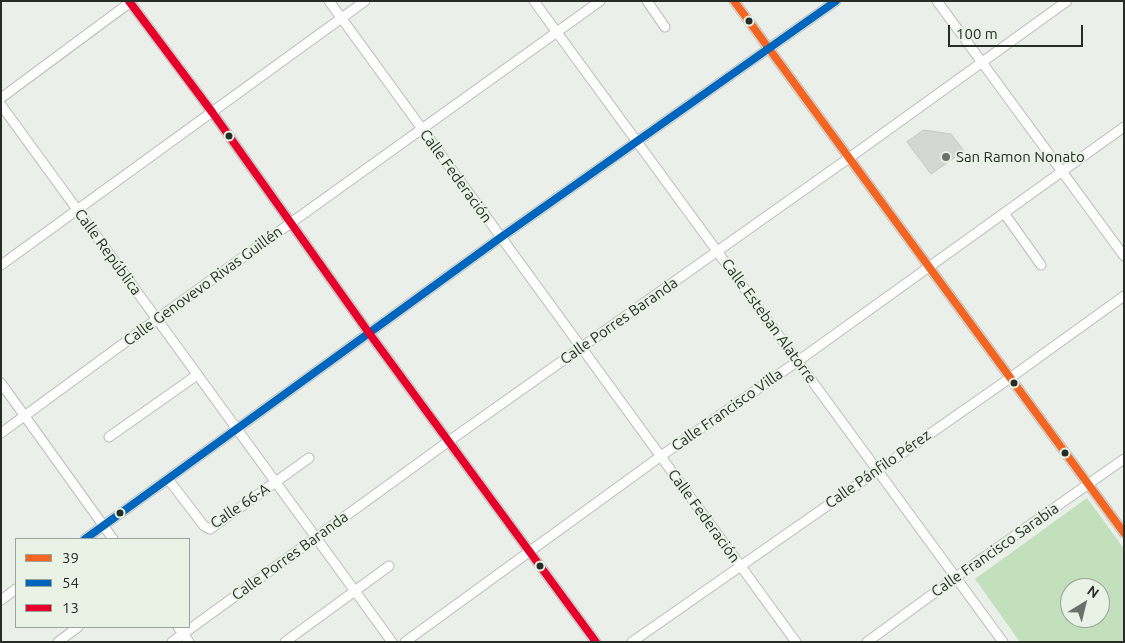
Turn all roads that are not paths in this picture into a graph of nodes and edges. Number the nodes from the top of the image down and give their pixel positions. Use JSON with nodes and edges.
{"nodes":[{"id":1,"x":329,"y":1,"type":"edge"},
{"id":2,"x":365,"y":1,"type":"edge"},
{"id":3,"x":534,"y":1,"type":"edge"},
{"id":4,"x":600,"y":1,"type":"edge"},
{"id":5,"x":647,"y":1,"type":"edge"},
{"id":6,"x":734,"y":1,"type":"edge"},
{"id":7,"x":836,"y":1,"type":"edge"},
{"id":8,"x":937,"y":1,"type":"edge"},
{"id":9,"x":1067,"y":1,"type":"edge"},
{"id":10,"x":130,"y":2,"type":"edge"},
{"id":11,"x":342,"y":18,"type":"junction"},
{"id":12,"x":664,"y":27,"type":"dead end"},
{"id":13,"x":557,"y":31,"type":"junction"},
{"id":14,"x":769,"y":49,"type":"junction"},
{"id":15,"x":982,"y":62,"type":"junction"},
{"id":16,"x":1,"y":98,"type":"edge"},
{"id":17,"x":1,"y":105,"type":"edge"},
{"id":18,"x":212,"y":112,"type":"junction"},
{"id":19,"x":1124,"y":127,"type":"edge"},
{"id":20,"x":422,"y":130,"type":"junction"},
{"id":21,"x":637,"y":141,"type":"junction"},
{"id":22,"x":849,"y":158,"type":"junction"},
{"id":23,"x":1062,"y":172,"type":"junction"},
{"id":24,"x":77,"y":209,"type":"junction"},
{"id":25,"x":1004,"y":213,"type":"junction"},
{"id":26,"x":290,"y":224,"type":"junction"},
{"id":27,"x":500,"y":238,"type":"junction"},
{"id":28,"x":717,"y":251,"type":"junction"},
{"id":29,"x":1124,"y":256,"type":"edge"},
{"id":30,"x":1,"y":264,"type":"edge"},
{"id":31,"x":1041,"y":264,"type":"dead end"},
{"id":32,"x":929,"y":268,"type":"junction"},
{"id":33,"x":1124,"y":296,"type":"edge"},
{"id":34,"x":157,"y":319,"type":"junction"},
{"id":35,"x":369,"y":333,"type":"junction"},
{"id":36,"x":582,"y":348,"type":"junction"},
{"id":37,"x":798,"y":361,"type":"junction"},
{"id":38,"x":197,"y":374,"type":"junction"},
{"id":39,"x":1010,"y":378,"type":"junction"},
{"id":40,"x":1,"y":383,"type":"edge"},
{"id":41,"x":25,"y":416,"type":"junction"},
{"id":42,"x":237,"y":429,"type":"junction"},
{"id":43,"x":1,"y":433,"type":"edge"},
{"id":44,"x":109,"y":438,"type":"dead end"},
{"id":45,"x":449,"y":441,"type":"junction"},
{"id":46,"x":661,"y":456,"type":"junction"},
{"id":47,"x":309,"y":458,"type":"dead end"},
{"id":48,"x":1124,"y":459,"type":"edge"},
{"id":49,"x":878,"y":469,"type":"junction"},
{"id":50,"x":168,"y":478,"type":"junction"},
{"id":51,"x":276,"y":482,"type":"junction"},
{"id":52,"x":1088,"y":484,"type":"junction"},
{"id":53,"x":103,"y":526,"type":"junction"},
{"id":54,"x":1124,"y":533,"type":"edge"},
{"id":55,"x":316,"y":537,"type":"junction"},
{"id":56,"x":86,"y":538,"type":"edge"},
{"id":57,"x":112,"y":538,"type":"edge"},
{"id":58,"x":530,"y":552,"type":"junction"},
{"id":59,"x":389,"y":566,"type":"dead end"},
{"id":60,"x":740,"y":566,"type":"junction"},
{"id":61,"x":956,"y":577,"type":"junction"},
{"id":62,"x":15,"y":590,"type":"edge"},
{"id":63,"x":355,"y":591,"type":"junction"},
{"id":64,"x":1,"y":600,"type":"edge"},
{"id":65,"x":190,"y":624,"type":"edge"},
{"id":66,"x":77,"y":628,"type":"edge"},
{"id":67,"x":181,"y":630,"type":"edge"},
{"id":68,"x":58,"y":642,"type":"edge"},
{"id":69,"x":172,"y":642,"type":"edge"},
{"id":70,"x":189,"y":642,"type":"edge"},
{"id":71,"x":285,"y":642,"type":"edge"},
{"id":72,"x":392,"y":642,"type":"edge"},
{"id":73,"x":405,"y":642,"type":"edge"},
{"id":74,"x":596,"y":642,"type":"edge"},
{"id":75,"x":632,"y":642,"type":"edge"},
{"id":76,"x":796,"y":642,"type":"edge"},
{"id":77,"x":867,"y":642,"type":"edge"},
{"id":78,"x":1003,"y":642,"type":"edge"}],
"edges":[{"from":1,"to":11,"type":"street","name":"Calle Federación"},
{"from":2,"to":11,"type":"street"},
{"from":3,"to":13,"type":"street","name":"Calle Esteban Alatorre"},
{"from":4,"to":13,"type":"street","name":"Calle Genovevo Rivas Guillén"},
{"from":5,"to":12,"type":"street"},
{"from":6,"to":14,"type":"street"},
{"from":7,"to":14,"type":"street"},
{"from":8,"to":15,"type":"street"},
{"from":9,"to":15,"type":"street","name":"Calle Porres Baranda"},
{"from":10,"to":16,"type":"street"},
{"from":10,"to":18,"type":"street"},
{"from":11,"to":18,"type":"street"},
{"from":11,"to":20,"type":"street","name":"Calle Federación"},
{"from":13,"to":20,"type":"street","name":"Calle Genovevo Rivas Guillén"},
{"from":13,"to":21,"type":"street","name":"Calle Esteban Alatorre"},
{"from":14,"to":21,"type":"street"},
{"from":14,"to":22,"type":"street"},
{"from":15,"to":22,"type":"street","name":"Calle Porres Baranda"},
{"from":15,"to":23,"type":"street"},
{"from":17,"to":24,"type":"street","name":"Calle República"},
{"from":18,"to":24,"type":"street"},
{"from":18,"to":26,"type":"street"},
{"from":19,"to":23,"type":"street","name":"Calle Francisco Villa"},
{"from":20,"to":26,"type":"street","name":"Calle Genovevo Rivas Guillén"},
{"from":20,"to":27,"type":"street","name":"Calle Federación"},
{"from":21,"to":27,"type":"street"},
{"from":21,"to":28,"type":"street","name":"Calle Esteban Alatorre"},
{"from":22,"to":28,"type":"street","name":"Calle Porres Baranda"},
{"from":22,"to":32,"type":"street"},
{"from":23,"to":25,"type":"street","name":"Calle Francisco Villa"},
{"from":23,"to":29,"type":"street"},
{"from":24,"to":30,"type":"street"},
{"from":24,"to":34,"type":"street","name":"Calle República"},
{"from":25,"to":31,"type":"street"},
{"from":25,"to":32,"type":"street","name":"Calle Francisco Villa"},
{"from":26,"to":34,"type":"street","name":"Calle Genovevo Rivas Guillén"},
{"from":26,"to":35,"type":"street"},
{"from":27,"to":35,"type":"street"},
{"from":27,"to":36,"type":"street","name":"Calle Federación"},
{"from":28,"to":36,"type":"street","name":"Calle Porres Baranda"},
{"from":28,"to":37,"type":"street","name":"Calle Esteban Alatorre"},
{"from":32,"to":37,"type":"street","name":"Calle Francisco Villa"},
{"from":32,"to":39,"type":"street"},
{"from":33,"to":39,"type":"street","name":"Calle Pánfilo Pérez"},
{"from":34,"to":38,"type":"street","name":"Calle República"},
{"from":34,"to":41,"type":"street","name":"Calle Genovevo Rivas Guillén"},
{"from":35,"to":42,"type":"street"},
{"from":35,"to":45,"type":"street"},
{"from":36,"to":45,"type":"street","name":"Calle Porres Baranda"},
{"from":36,"to":46,"type":"street","name":"Calle Federación"},
{"from":37,"to":46,"type":"street","name":"Calle Francisco Villa"},
{"from":37,"to":49,"type":"street","name":"Calle Esteban Alatorre"},
{"from":38,"to":42,"type":"street","name":"Calle República"},
{"from":38,"to":44,"type":"street"},
{"from":39,"to":49,"type":"street","name":"Calle Pánfilo Pérez"},
{"from":39,"to":52,"type":"street"},
{"from":40,"to":41,"type":"street"},
{"from":41,"to":43,"type":"street","name":"Calle Genovevo Rivas Guillén"},
{"from":41,"to":53,"type":"street"},
{"from":42,"to":50,"type":"street"},
{"from":42,"to":51,"type":"street","name":"Calle República"},
{"from":45,"to":55,"type":"street","name":"Calle Porres Baranda"},
{"from":45,"to":58,"type":"street"},
{"from":46,"to":58,"type":"street","name":"Calle Francisco Villa"},
{"from":46,"to":60,"type":"street","name":"Calle Federación"},
{"from":47,"to":51,"type":"street"},
{"from":48,"to":52,"type":"street","name":"Calle Francisco Sarabia"},
{"from":49,"to":60,"type":"street","name":"Calle Pánfilo Pérez"},
{"from":49,"to":61,"type":"street","name":"Calle Esteban Alatorre"},
{"from":50,"to":51,"type":"street","name":"Calle 66-A"},
{"from":50,"to":53,"type":"street"},
{"from":51,"to":55,"type":"street","name":"Calle República"},
{"from":52,"to":54,"type":"street"},
{"from":52,"to":61,"type":"street","name":"Calle Francisco Sarabia"},
{"from":53,"to":56,"type":"street"},
{"from":53,"to":57,"type":"street"},
{"from":55,"to":63,"type":"street","name":"Calle República"},
{"from":55,"to":65,"type":"street","name":"Calle Porres Baranda"},
{"from":58,"to":73,"type":"street","name":"Calle Francisco Villa"},
{"from":58,"to":74,"type":"street"},
{"from":59,"to":63,"type":"street"},
{"from":60,"to":75,"type":"street","name":"Calle Pánfilo Pérez"},
{"from":60,"to":76,"type":"street","name":"Calle Federación"},
{"from":61,"to":77,"type":"street","name":"Calle Francisco Sarabia"},
{"from":61,"to":78,"type":"street","name":"Calle Esteban Alatorre"},
{"from":62,"to":64,"type":"street"},
{"from":63,"to":71,"type":"street"},
{"from":63,"to":72,"type":"street","name":"Calle República"},
{"from":66,"to":68,"type":"street"},
{"from":67,"to":69,"type":"street","name":"Calle Porres Baranda"},
{"from":67,"to":70,"type":"street"}]}
